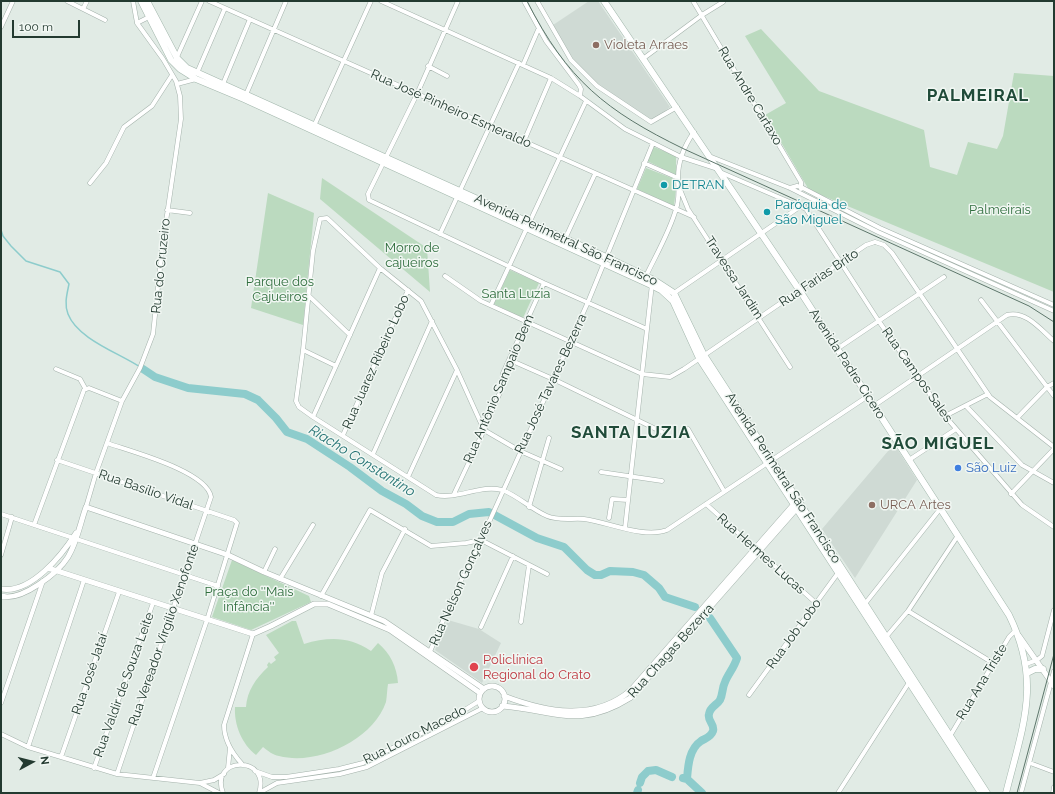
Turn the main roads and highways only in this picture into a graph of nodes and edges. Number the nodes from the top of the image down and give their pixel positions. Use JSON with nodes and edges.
{"nodes":[{"id":1,"x":141,"y":1,"type":"edge"},
{"id":2,"x":147,"y":1,"type":"edge"},
{"id":3,"x":604,"y":1,"type":"edge"},
{"id":4,"x":196,"y":76,"type":"junction"},
{"id":5,"x":245,"y":97,"type":"junction"},
{"id":6,"x":529,"y":225,"type":"junction"},
{"id":7,"x":605,"y":260,"type":"junction"},
{"id":8,"x":652,"y":282,"type":"junction"},
{"id":9,"x":684,"y":318,"type":"junction"},
{"id":10,"x":797,"y":505,"type":"junction"},
{"id":11,"x":863,"y":606,"type":"junction"},
{"id":12,"x":1043,"y":669,"type":"road end"},
{"id":13,"x":1027,"y":673,"type":"junction"},
{"id":14,"x":911,"y":680,"type":"junction"},
{"id":15,"x":963,"y":760,"type":"junction"},
{"id":16,"x":981,"y":793,"type":"edge"},
{"id":17,"x":987,"y":793,"type":"edge"},
{"id":18,"x":1006,"y":793,"type":"edge"}],
"edges":[{"from":1,"to":4,"type":"main road","name":"Avenida Perimetral São Francisco"},
{"from":2,"to":4,"type":"main road","name":"Avenida Perimetral São Francisco"},
{"from":3,"to":13,"type":"main road","name":"Avenida Padre Cícero"},
{"from":4,"to":5,"type":"main road","name":"Avenida Perimetral São Francisco"},
{"from":4,"to":5,"type":"main road","name":"Avenida Perimetral São Francisco"},
{"from":5,"to":6,"type":"main road","name":"Avenida Perimetral São Francisco"},
{"from":6,"to":7,"type":"main road","name":"Avenida Perimetral São Francisco"},
{"from":6,"to":7,"type":"main road","name":"Avenida Perimetral São Francisco"},
{"from":7,"to":8,"type":"main road","name":"Avenida Perimetral São Francisco"},
{"from":7,"to":8,"type":"main road","name":"Avenida Perimetral São Francisco"},
{"from":8,"to":9,"type":"main road","name":"Avenida Perimetral São Francisco"},
{"from":8,"to":9,"type":"main road","name":"Avenida Perimetral São Francisco"},
{"from":9,"to":10,"type":"main road","name":"Avenida Perimetral São Francisco"},
{"from":10,"to":11,"type":"main road","name":"Avenida Perimetral São Francisco"},
{"from":10,"to":11,"type":"main road","name":"Avenida Perimetral São Francisco"},
{"from":11,"to":14,"type":"main road","name":"Avenida Perimetral São Francisco"},
{"from":11,"to":14,"type":"main road","name":"Avenida Perimetral São Francisco"},
{"from":12,"to":13,"type":"main road"},
{"from":13,"to":18,"type":"main road","name":"Avenida Padre Cícero"},
{"from":14,"to":15,"type":"main road","name":"Avenida Perimetral São Francisco"},
{"from":14,"to":15,"type":"main road","name":"Avenida Perimetral São Francisco"},
{"from":15,"to":16,"type":"main road","name":"Avenida Perimetral São Francisco"},
{"from":15,"to":17,"type":"main road","name":"Avenida Perimetral São Francisco"}]}
